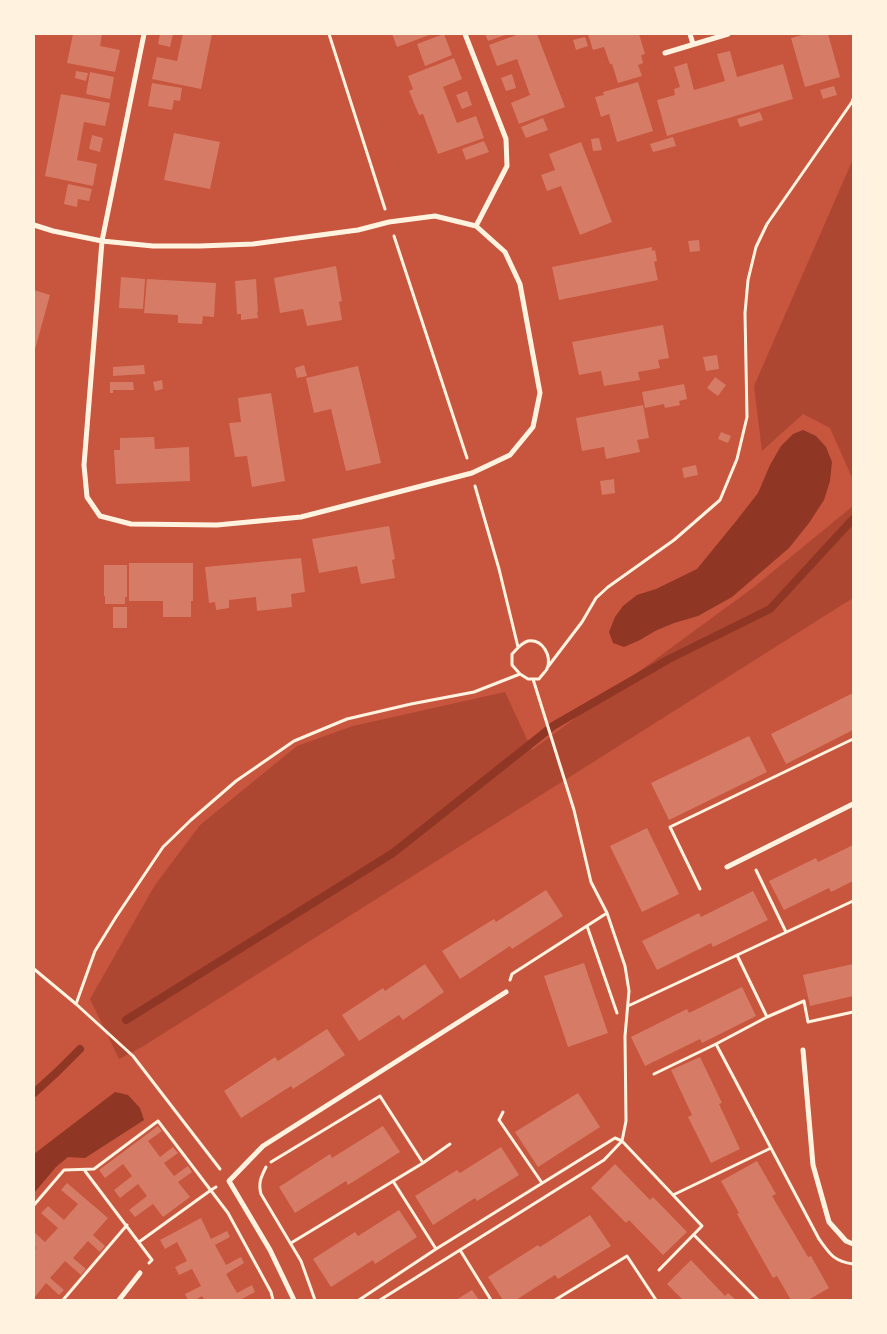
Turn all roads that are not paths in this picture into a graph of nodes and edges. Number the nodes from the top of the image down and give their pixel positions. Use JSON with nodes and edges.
{"nodes":[{"id":1,"x":144,"y":34,"type":"edge"},
{"id":2,"x":465,"y":34,"type":"edge"},
{"id":3,"x":690,"y":34,"type":"edge"},
{"id":4,"x":728,"y":34,"type":"edge"},
{"id":5,"x":693,"y":44,"type":"junction"},
{"id":6,"x":665,"y":52,"type":"dead end"},
{"id":7,"x":34,"y":225,"type":"edge"},
{"id":8,"x":476,"y":226,"type":"junction"},
{"id":9,"x":102,"y":241,"type":"junction"},
{"id":10,"x":853,"y":804,"type":"edge"},
{"id":11,"x":727,"y":867,"type":"dead end"},
{"id":12,"x":506,"y":992,"type":"road end"},
{"id":13,"x":803,"y":1050,"type":"dead end"},
{"id":14,"x":853,"y":1244,"type":"edge"},
{"id":15,"x":140,"y":1273,"type":"road end"},
{"id":16,"x":119,"y":1300,"type":"edge"},
{"id":17,"x":294,"y":1300,"type":"edge"}],
"edges":[{"from":1,"to":9,"type":"street"},
{"from":2,"to":8,"type":"street"},
{"from":3,"to":5,"type":"street"},
{"from":4,"to":5,"type":"street"},
{"from":5,"to":6,"type":"street"},
{"from":7,"to":9,"type":"street"},
{"from":8,"to":9,"type":"street"},
{"from":8,"to":9,"type":"street"},
{"from":10,"to":11,"type":"street"},
{"from":12,"to":17,"type":"street"},
{"from":13,"to":14,"type":"street"},
{"from":15,"to":16,"type":"street"}]}
